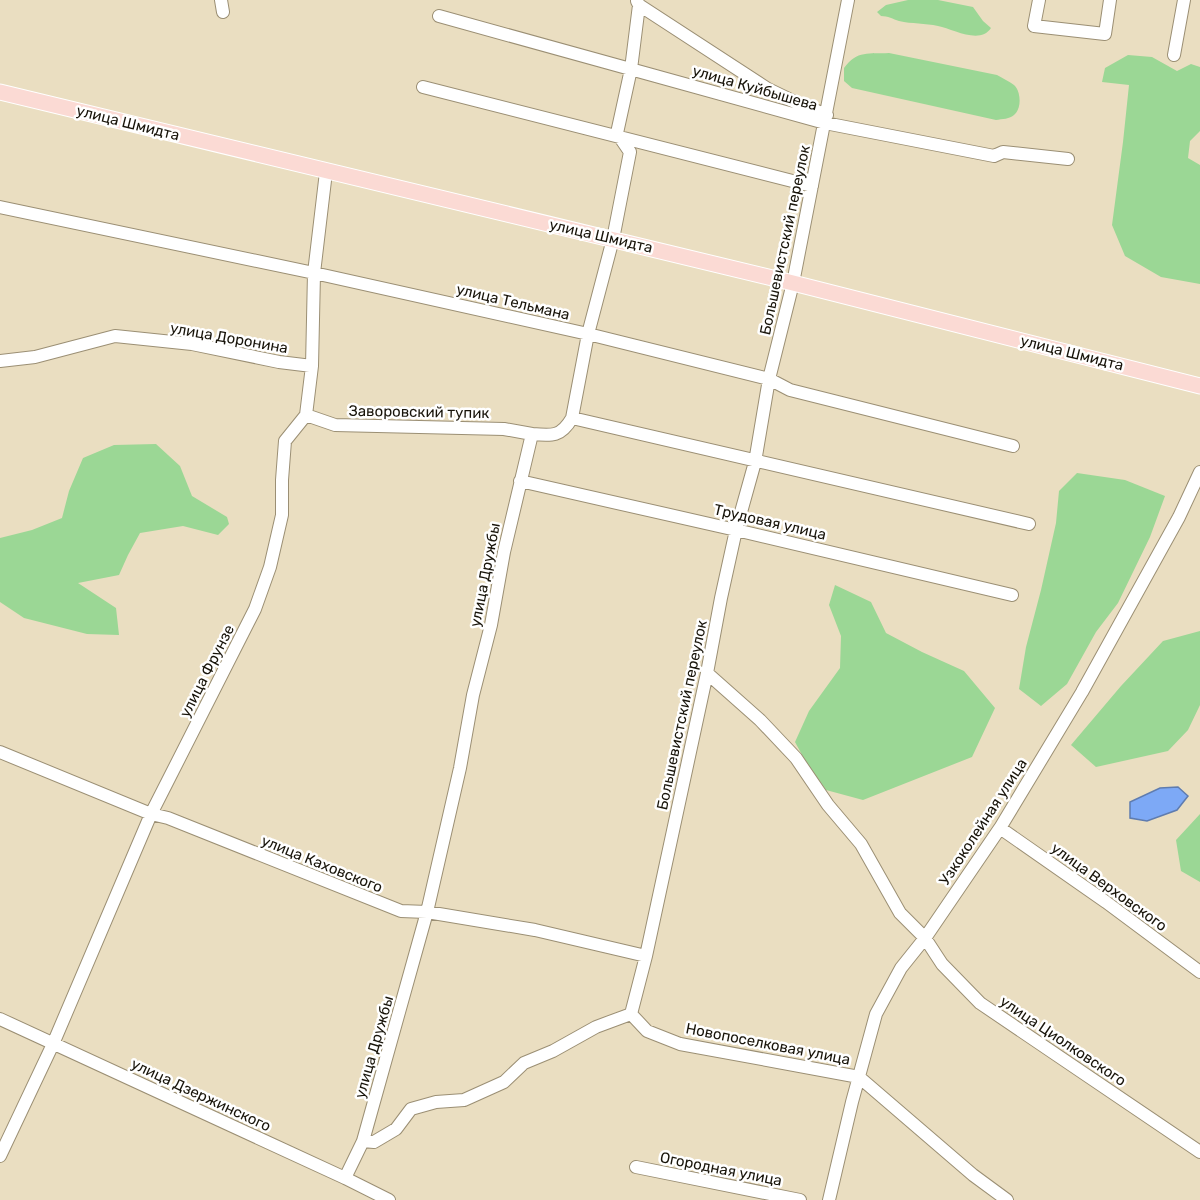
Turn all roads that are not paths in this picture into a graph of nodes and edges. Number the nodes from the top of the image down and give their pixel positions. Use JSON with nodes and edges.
{"nodes":[{"id":1,"x":848,"y":0,"type":"edge"},
{"id":2,"x":1039,"y":0,"type":"edge"},
{"id":3,"x":1110,"y":0,"type":"edge"},
{"id":4,"x":1184,"y":0,"type":"edge"},
{"id":5,"x":638,"y":3,"type":"edge"},
{"id":6,"x":439,"y":16,"type":"dead end"},
{"id":7,"x":1174,"y":55,"type":"dead end"},
{"id":8,"x":631,"y":69,"type":"junction"},
{"id":9,"x":423,"y":87,"type":"dead end"},
{"id":10,"x":0,"y":92,"type":"edge"},
{"id":11,"x":826,"y":119,"type":"junction"},
{"id":12,"x":620,"y":137,"type":"junction"},
{"id":13,"x":1068,"y":159,"type":"dead end"},
{"id":14,"x":326,"y":172,"type":"junction"},
{"id":15,"x":812,"y":186,"type":"junction"},
{"id":16,"x":0,"y":207,"type":"edge"},
{"id":17,"x":613,"y":239,"type":"junction"},
{"id":18,"x":314,"y":273,"type":"junction"},
{"id":19,"x":793,"y":283,"type":"junction"},
{"id":20,"x":588,"y":334,"type":"junction"},
{"id":21,"x":0,"y":361,"type":"edge"},
{"id":22,"x":312,"y":366,"type":"junction"},
{"id":23,"x":769,"y":378,"type":"junction"},
{"id":24,"x":1200,"y":386,"type":"edge"},
{"id":25,"x":306,"y":415,"type":"junction"},
{"id":26,"x":572,"y":418,"type":"junction"},
{"id":27,"x":532,"y":434,"type":"junction"},
{"id":28,"x":1013,"y":446,"type":"dead end"},
{"id":29,"x":755,"y":462,"type":"junction"},
{"id":30,"x":1200,"y":472,"type":"edge"},
{"id":31,"x":520,"y":481,"type":"junction"},
{"id":32,"x":1029,"y":524,"type":"dead end"},
{"id":33,"x":736,"y":530,"type":"junction"},
{"id":34,"x":1012,"y":595,"type":"dead end"},
{"id":35,"x":707,"y":673,"type":"junction"},
{"id":36,"x":0,"y":752,"type":"edge"},
{"id":37,"x":151,"y":814,"type":"junction"},
{"id":38,"x":1000,"y":828,"type":"junction"},
{"id":39,"x":427,"y":912,"type":"junction"},
{"id":40,"x":925,"y":938,"type":"junction"},
{"id":41,"x":646,"y":956,"type":"junction"},
{"id":42,"x":1200,"y":972,"type":"edge"},
{"id":43,"x":631,"y":1014,"type":"junction"},
{"id":44,"x":0,"y":1019,"type":"edge"},
{"id":45,"x":53,"y":1044,"type":"junction"},
{"id":46,"x":859,"y":1077,"type":"junction"},
{"id":47,"x":363,"y":1141,"type":"junction"},
{"id":48,"x":1200,"y":1152,"type":"edge"},
{"id":49,"x":0,"y":1156,"type":"edge"},
{"id":50,"x":636,"y":1167,"type":"dead end"},
{"id":51,"x":345,"y":1178,"type":"junction"},
{"id":52,"x":390,"y":1200,"type":"edge"},
{"id":53,"x":800,"y":1200,"type":"edge"},
{"id":54,"x":830,"y":1200,"type":"edge"},
{"id":55,"x":1007,"y":1200,"type":"edge"}],
"edges":[{"from":1,"to":11,"type":"street","name":"Большевистский переулок"},
{"from":2,"to":3,"type":"street"},
{"from":4,"to":7,"type":"street"},
{"from":5,"to":8,"type":"street"},
{"from":5,"to":11,"type":"street"},
{"from":6,"to":8,"type":"street","name":"улица Куйбышева"},
{"from":8,"to":11,"type":"street","name":"улица Куйбышева"},
{"from":8,"to":12,"type":"street"},
{"from":9,"to":12,"type":"street"},
{"from":10,"to":14,"type":"main road","name":"улица Шмидта"},
{"from":11,"to":13,"type":"street","name":"улица Куйбышева"},
{"from":11,"to":15,"type":"street","name":"Большевистский переулок"},
{"from":12,"to":15,"type":"street"},
{"from":12,"to":17,"type":"street"},
{"from":14,"to":17,"type":"main road","name":"улица Шмидта"},
{"from":14,"to":18,"type":"street"},
{"from":15,"to":19,"type":"street","name":"Большевистский переулок"},
{"from":16,"to":18,"type":"street","name":"улица Тельмана"},
{"from":17,"to":19,"type":"main road","name":"улица Шмидта"},
{"from":17,"to":20,"type":"street"},
{"from":18,"to":20,"type":"street","name":"улица Тельмана"},
{"from":18,"to":22,"type":"street"},
{"from":19,"to":23,"type":"street","name":"Большевистский переулок"},
{"from":19,"to":24,"type":"main road","name":"улица Шмидта"},
{"from":20,"to":23,"type":"street","name":"улица Тельмана"},
{"from":20,"to":26,"type":"street"},
{"from":21,"to":22,"type":"street","name":"улица Доронина"},
{"from":22,"to":25,"type":"street"},
{"from":23,"to":28,"type":"street","name":"улица Тельмана"},
{"from":23,"to":29,"type":"street","name":"Большевистский переулок"},
{"from":25,"to":27,"type":"street","name":"Заворовский тупик"},
{"from":25,"to":37,"type":"street","name":"улица Фрунзе"},
{"from":26,"to":27,"type":"street"},
{"from":26,"to":29,"type":"street"},
{"from":27,"to":31,"type":"street","name":"улица Дружбы"},
{"from":29,"to":32,"type":"street"},
{"from":29,"to":33,"type":"street","name":"Большевистский переулок"},
{"from":30,"to":38,"type":"street","name":"Узкоколейная улица"},
{"from":31,"to":33,"type":"street","name":"Трудовая улица"},
{"from":31,"to":39,"type":"street","name":"улица Дружбы"},
{"from":33,"to":34,"type":"street","name":"Трудовая улица"},
{"from":33,"to":35,"type":"street","name":"Большевистский переулок"},
{"from":35,"to":40,"type":"street","name":"улица Циолковского"},
{"from":35,"to":41,"type":"street","name":"Большевистский переулок"},
{"from":36,"to":37,"type":"street","name":"улица Каховского"},
{"from":37,"to":39,"type":"street","name":"улица Каховского"},
{"from":37,"to":45,"type":"street","name":"улица Фрунзе"},
{"from":38,"to":40,"type":"street","name":"Узкоколейная улица"},
{"from":38,"to":42,"type":"street","name":"улица Верховского"},
{"from":39,"to":41,"type":"street","name":"улица Каховского"},
{"from":39,"to":47,"type":"street","name":"улица Дружбы"},
{"from":40,"to":46,"type":"street","name":"Узкоколейная улица"},
{"from":40,"to":48,"type":"street","name":"улица Циолковского"},
{"from":41,"to":43,"type":"street","name":"Большевистский переулок"},
{"from":43,"to":46,"type":"street","name":"Новопоселковая улица"},
{"from":43,"to":47,"type":"street"},
{"from":44,"to":45,"type":"street","name":"улица Дзержинского"},
{"from":45,"to":49,"type":"street","name":"улица Фрунзе"},
{"from":45,"to":51,"type":"street","name":"улица Дзержинского"},
{"from":46,"to":54,"type":"street","name":"Узкоколейная улица"},
{"from":46,"to":55,"type":"street","name":"Новопоселковая улица"},
{"from":47,"to":51,"type":"street","name":"улица Дружбы"},
{"from":50,"to":53,"type":"street","name":"Огородная улица"},
{"from":51,"to":52,"type":"street","name":"улица Дзержинского"}]}
